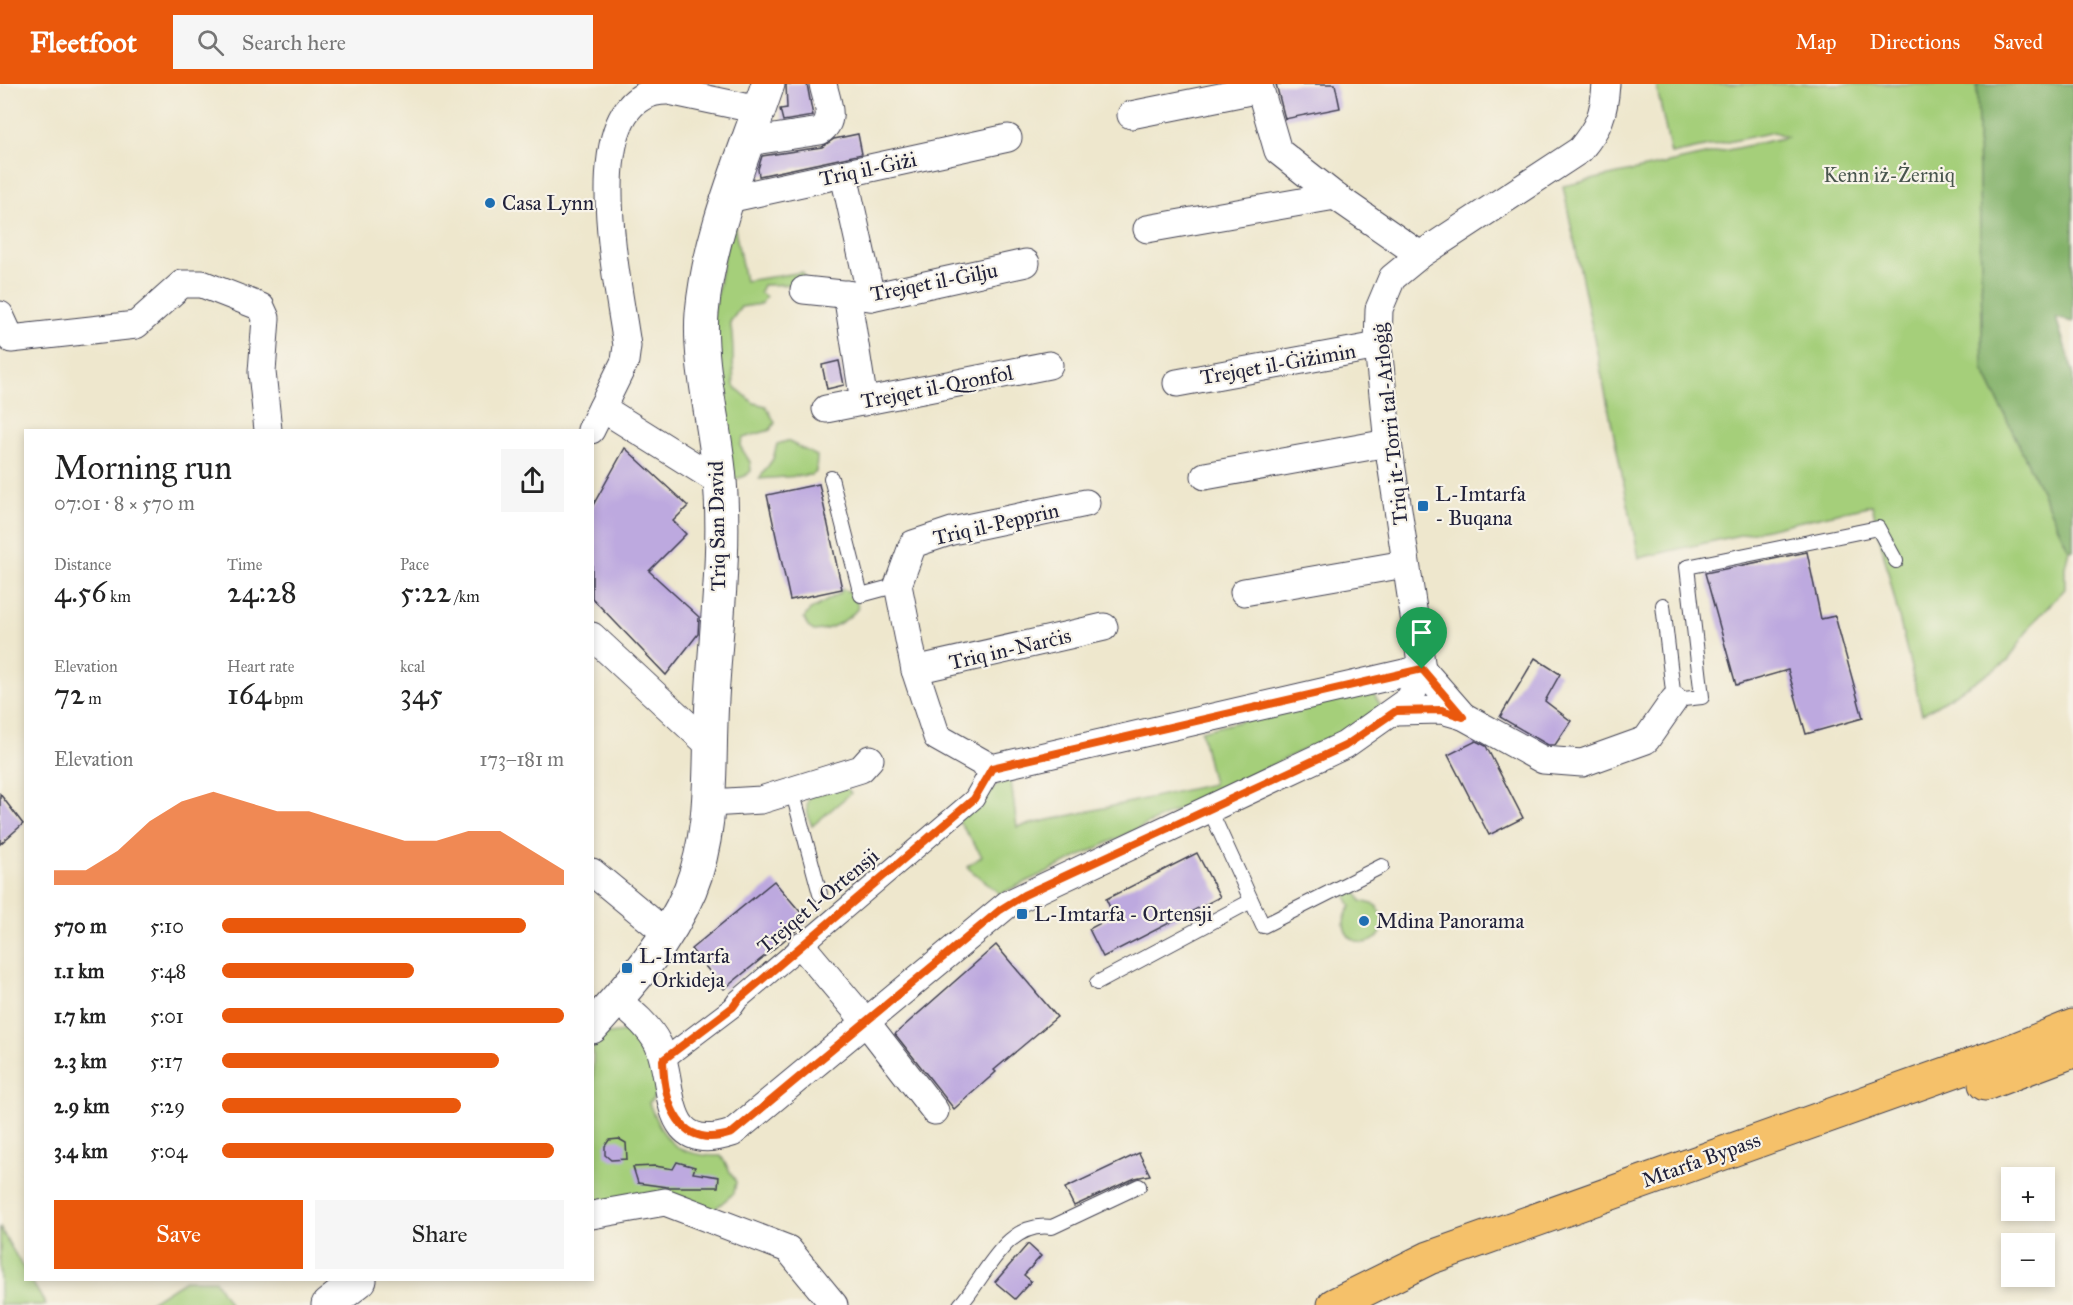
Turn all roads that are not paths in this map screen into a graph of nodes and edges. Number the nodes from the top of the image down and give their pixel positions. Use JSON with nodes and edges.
{"nodes":[{"id":1,"x":823,"y":84,"type":"edge"},
{"id":2,"x":1606,"y":84,"type":"edge"},
{"id":3,"x":1260,"y":86,"type":"edge"},
{"id":4,"x":764,"y":97,"type":"edge"},
{"id":5,"x":1131,"y":115,"type":"dead end"},
{"id":6,"x":1008,"y":138,"type":"dead end"},
{"id":7,"x":748,"y":142,"type":"junction"},
{"id":8,"x":844,"y":175,"type":"junction"},
{"id":9,"x":1335,"y":196,"type":"junction"},
{"id":10,"x":728,"y":199,"type":"junction"},
{"id":11,"x":1147,"y":229,"type":"dead end"},
{"id":12,"x":1420,"y":255,"type":"junction"},
{"id":13,"x":1026,"y":263,"type":"dead end"},
{"id":14,"x":804,"y":290,"type":"dead end"},
{"id":15,"x":859,"y":296,"type":"junction"},
{"id":16,"x":0,"y":315,"type":"edge"},
{"id":17,"x":1378,"y":346,"type":"junction"},
{"id":18,"x":1048,"y":365,"type":"dead end"},
{"id":19,"x":1178,"y":383,"type":"dead end"},
{"id":20,"x":864,"y":402,"type":"junction"},
{"id":21,"x":826,"y":409,"type":"dead end"},
{"id":22,"x":597,"y":419,"type":"edge"},
{"id":23,"x":268,"y":429,"type":"edge"},
{"id":24,"x":1388,"y":442,"type":"junction"},
{"id":25,"x":1205,"y":476,"type":"dead end"},
{"id":26,"x":831,"y":477,"type":"dead end"},
{"id":27,"x":720,"y":482,"type":"junction"},
{"id":28,"x":1086,"y":503,"type":"dead end"},
{"id":29,"x":1896,"y":561,"type":"dead end"},
{"id":30,"x":1405,"y":564,"type":"junction"},
{"id":31,"x":898,"y":585,"type":"junction"},
{"id":32,"x":1244,"y":592,"type":"dead end"},
{"id":33,"x":1663,"y":605,"type":"dead end"},
{"id":34,"x":1104,"y":627,"type":"dead end"},
{"id":35,"x":594,"y":638,"type":"edge"},
{"id":36,"x":1422,"y":669,"type":"junction"},
{"id":37,"x":915,"y":670,"type":"junction"},
{"id":38,"x":1674,"y":700,"type":"junction"},
{"id":39,"x":1396,"y":711,"type":"junction"},
{"id":40,"x":1463,"y":717,"type":"junction"},
{"id":41,"x":709,"y":745,"type":"junction"},
{"id":42,"x":870,"y":759,"type":"dead end"},
{"id":43,"x":992,"y":768,"type":"junction"},
{"id":44,"x":792,"y":790,"type":"junction"},
{"id":45,"x":710,"y":803,"type":"junction"},
{"id":46,"x":1209,"y":808,"type":"junction"},
{"id":47,"x":1382,"y":866,"type":"dead end"},
{"id":48,"x":594,"y":874,"type":"edge"},
{"id":49,"x":820,"y":894,"type":"dead end"},
{"id":50,"x":1251,"y":900,"type":"junction"},
{"id":51,"x":667,"y":934,"type":"junction"},
{"id":52,"x":802,"y":946,"type":"junction"},
{"id":53,"x":1097,"y":983,"type":"dead end"},
{"id":54,"x":616,"y":1000,"type":"junction"},
{"id":55,"x":866,"y":1022,"type":"junction"},
{"id":56,"x":594,"y":1025,"type":"edge"},
{"id":57,"x":2073,"y":1026,"type":"edge"},
{"id":58,"x":2073,"y":1051,"type":"edge"},
{"id":59,"x":663,"y":1060,"type":"junction"},
{"id":60,"x":935,"y":1111,"type":"dead end"},
{"id":61,"x":1139,"y":1186,"type":"dead end"},
{"id":62,"x":594,"y":1215,"type":"edge"},
{"id":63,"x":360,"y":1281,"type":"edge"},
{"id":64,"x":328,"y":1305,"type":"edge"},
{"id":65,"x":834,"y":1305,"type":"edge"},
{"id":66,"x":960,"y":1305,"type":"edge"},
{"id":67,"x":1334,"y":1305,"type":"edge"},
{"id":68,"x":1379,"y":1305,"type":"edge"}],
"edges":[{"from":1,"to":7,"type":"street"},
{"from":2,"to":12,"type":"street","name":"Triq it-Torri tal-Arloġġ"},
{"from":3,"to":5,"type":"street"},
{"from":3,"to":9,"type":"street"},
{"from":4,"to":7,"type":"street","name":"Triq San David"},
{"from":4,"to":22,"type":"street"},
{"from":6,"to":8,"type":"street","name":"Triq il-Ġiżi"},
{"from":7,"to":10,"type":"street","name":"Triq San David"},
{"from":8,"to":10,"type":"street","name":"Triq il-Ġiżi"},
{"from":8,"to":15,"type":"street"},
{"from":9,"to":11,"type":"street"},
{"from":9,"to":12,"type":"street"},
{"from":10,"to":27,"type":"street","name":"Triq San David"},
{"from":12,"to":17,"type":"street","name":"Triq it-Torri tal-Arloġġ"},
{"from":13,"to":15,"type":"street","name":"Trejqet il-Ġilju"},
{"from":14,"to":15,"type":"street","name":"Trejqet il-Ġilju"},
{"from":15,"to":20,"type":"street"},
{"from":16,"to":23,"type":"street"},
{"from":17,"to":19,"type":"street","name":"Trejqet il-Ġiżimin"},
{"from":17,"to":24,"type":"street","name":"Triq it-Torri tal-Arloġġ"},
{"from":18,"to":20,"type":"street","name":"Trejqet il-Qronfol"},
{"from":20,"to":21,"type":"street","name":"Trejqet il-Qronfol"},
{"from":22,"to":27,"type":"street"},
{"from":24,"to":25,"type":"street"},
{"from":24,"to":30,"type":"street","name":"Triq it-Torri tal-Arloġġ"},
{"from":26,"to":31,"type":"lane"},
{"from":27,"to":41,"type":"street","name":"Triq San David"},
{"from":28,"to":31,"type":"street","name":"Triq il-Pepprin"},
{"from":29,"to":38,"type":"lane"},
{"from":30,"to":32,"type":"street"},
{"from":30,"to":36,"type":"street","name":"Triq it-Torri tal-Arloġġ"},
{"from":31,"to":37,"type":"street"},
{"from":33,"to":38,"type":"lane"},
{"from":34,"to":37,"type":"street","name":"Triq in-Narċis"},
{"from":35,"to":41,"type":"street"},
{"from":36,"to":39,"type":"street"},
{"from":36,"to":40,"type":"street"},
{"from":36,"to":43,"type":"street"},
{"from":37,"to":43,"type":"street"},
{"from":38,"to":40,"type":"street"},
{"from":39,"to":40,"type":"street"},
{"from":39,"to":46,"type":"street"},
{"from":41,"to":45,"type":"street","name":"Triq San David"},
{"from":42,"to":44,"type":"street"},
{"from":43,"to":52,"type":"street","name":"Trejqet l-Ortensji"},
{"from":44,"to":45,"type":"street"},
{"from":44,"to":49,"type":"lane"},
{"from":45,"to":51,"type":"street","name":"Triq San David"},
{"from":46,"to":50,"type":"lane"},
{"from":46,"to":55,"type":"street"},
{"from":47,"to":50,"type":"lane"},
{"from":48,"to":51,"type":"street"},
{"from":50,"to":53,"type":"lane"},
{"from":51,"to":54,"type":"street","name":"Triq San David"},
{"from":52,"to":55,"type":"street"},
{"from":52,"to":59,"type":"street","name":"Trejqet l-Ortensji"},
{"from":54,"to":56,"type":"street","name":"Triq San David"},
{"from":54,"to":59,"type":"street"},
{"from":55,"to":59,"type":"street"},
{"from":55,"to":60,"type":"street"},
{"from":57,"to":67,"type":"highway","name":"Mtarfa Bypass"},
{"from":58,"to":68,"type":"highway","name":"Mtarfa Bypass"},
{"from":61,"to":66,"type":"lane"},
{"from":62,"to":65,"type":"street"},
{"from":63,"to":64,"type":"street"}]}
